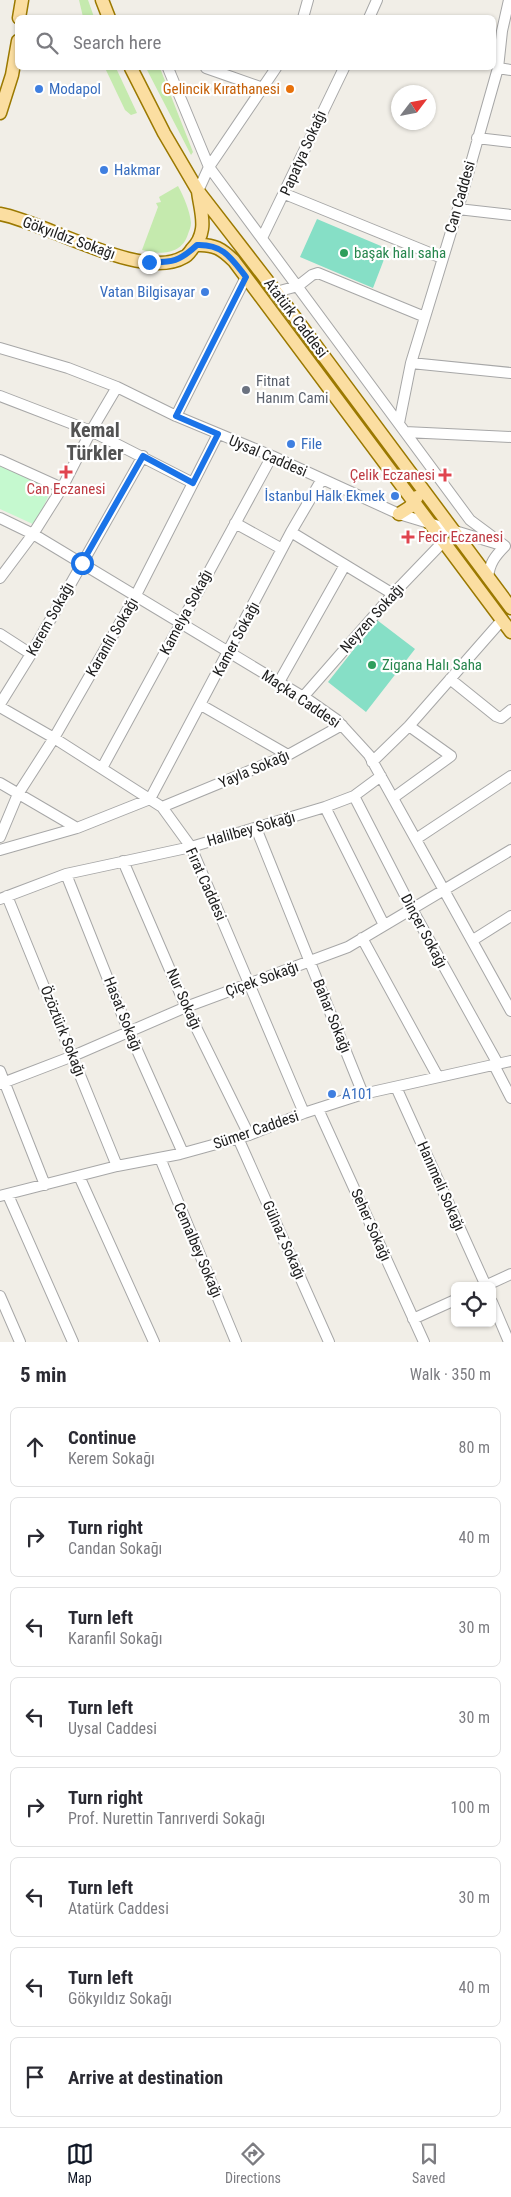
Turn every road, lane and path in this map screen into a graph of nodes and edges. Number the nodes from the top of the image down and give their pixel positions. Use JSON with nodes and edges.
{"nodes":[{"id":1,"x":22,"y":0,"type":"edge"},
{"id":2,"x":102,"y":0,"type":"edge"},
{"id":3,"x":308,"y":0,"type":"edge"},
{"id":4,"x":377,"y":0,"type":"edge"},
{"id":5,"x":509,"y":0,"type":"edge"},
{"id":6,"x":20,"y":15,"type":"edge"},
{"id":7,"x":108,"y":15,"type":"edge"},
{"id":8,"x":304,"y":15,"type":"edge"},
{"id":9,"x":370,"y":15,"type":"edge"},
{"id":10,"x":15,"y":51,"type":"edge"},
{"id":11,"x":498,"y":68,"type":"junction"},
{"id":12,"x":133,"y":70,"type":"edge"},
{"id":13,"x":169,"y":70,"type":"edge"},
{"id":14,"x":212,"y":70,"type":"edge"},
{"id":15,"x":275,"y":70,"type":"edge"},
{"id":16,"x":343,"y":70,"type":"edge"},
{"id":17,"x":511,"y":70,"type":"edge"},
{"id":18,"x":4,"y":88,"type":"edge"},
{"id":19,"x":263,"y":88,"type":"junction"},
{"id":20,"x":0,"y":113,"type":"edge"},
{"id":21,"x":477,"y":138,"type":"junction"},
{"id":22,"x":511,"y":142,"type":"edge"},
{"id":23,"x":209,"y":167,"type":"junction"},
{"id":24,"x":198,"y":191,"type":"junction"},
{"id":25,"x":285,"y":194,"type":"junction"},
{"id":26,"x":458,"y":209,"type":"junction"},
{"id":27,"x":0,"y":214,"type":"edge"},
{"id":28,"x":511,"y":216,"type":"edge"},
{"id":29,"x":262,"y":238,"type":"junction"},
{"id":30,"x":197,"y":245,"type":"junction"},
{"id":31,"x":442,"y":258,"type":"junction"},
{"id":32,"x":246,"y":277,"type":"junction"},
{"id":33,"x":298,"y":286,"type":"junction"},
{"id":34,"x":276,"y":292,"type":"junction"},
{"id":35,"x":425,"y":317,"type":"junction"},
{"id":36,"x":0,"y":348,"type":"edge"},
{"id":37,"x":411,"y":363,"type":"junction"},
{"id":38,"x":511,"y":373,"type":"edge"},
{"id":39,"x":117,"y":388,"type":"junction"},
{"id":40,"x":0,"y":396,"type":"edge"},
{"id":41,"x":176,"y":416,"type":"junction"},
{"id":42,"x":399,"y":423,"type":"junction"},
{"id":43,"x":91,"y":430,"type":"junction"},
{"id":44,"x":405,"y":432,"type":"junction"},
{"id":45,"x":218,"y":434,"type":"junction"},
{"id":46,"x":511,"y":437,"type":"edge"},
{"id":47,"x":143,"y":456,"type":"junction"},
{"id":48,"x":272,"y":456,"type":"junction"},
{"id":49,"x":0,"y":460,"type":"edge"},
{"id":50,"x":322,"y":479,"type":"junction"},
{"id":51,"x":193,"y":483,"type":"junction"},
{"id":52,"x":419,"y":483,"type":"junction"},
{"id":53,"x":62,"y":488,"type":"junction"},
{"id":54,"x":414,"y":503,"type":"junction"},
{"id":55,"x":399,"y":514,"type":"junction"},
{"id":56,"x":0,"y":518,"type":"edge"},
{"id":57,"x":235,"y":523,"type":"junction"},
{"id":58,"x":429,"y":524,"type":"junction"},
{"id":59,"x":454,"y":530,"type":"junction"},
{"id":60,"x":291,"y":532,"type":"junction"},
{"id":61,"x":33,"y":534,"type":"junction"},
{"id":62,"x":443,"y":542,"type":"junction"},
{"id":63,"x":508,"y":547,"type":"edge"},
{"id":64,"x":282,"y":549,"type":"junction"},
{"id":65,"x":82,"y":563,"type":"junction"},
{"id":66,"x":345,"y":565,"type":"junction"},
{"id":67,"x":4,"y":568,"type":"edge"},
{"id":68,"x":0,"y":578,"type":"edge"},
{"id":69,"x":488,"y":578,"type":"junction"},
{"id":70,"x":393,"y":594,"type":"junction"},
{"id":71,"x":136,"y":595,"type":"junction"},
{"id":72,"x":511,"y":608,"type":"edge"},
{"id":73,"x":502,"y":620,"type":"junction"},
{"id":74,"x":180,"y":622,"type":"junction"},
{"id":75,"x":511,"y":632,"type":"edge"},
{"id":76,"x":0,"y":634,"type":"edge"},
{"id":77,"x":229,"y":652,"type":"junction"},
{"id":78,"x":30,"y":654,"type":"junction"},
{"id":79,"x":450,"y":680,"type":"junction"},
{"id":80,"x":279,"y":682,"type":"junction"},
{"id":81,"x":303,"y":697,"type":"junction"},
{"id":82,"x":200,"y":705,"type":"junction"},
{"id":83,"x":0,"y":706,"type":"edge"},
{"id":84,"x":511,"y":710,"type":"edge"},
{"id":85,"x":342,"y":725,"type":"junction"},
{"id":86,"x":409,"y":726,"type":"junction"},
{"id":87,"x":54,"y":738,"type":"junction"},
{"id":88,"x":288,"y":755,"type":"junction"},
{"id":89,"x":372,"y":762,"type":"junction"},
{"id":90,"x":102,"y":768,"type":"junction"},
{"id":91,"x":380,"y":776,"type":"junction"},
{"id":92,"x":511,"y":776,"type":"edge"},
{"id":93,"x":0,"y":783,"type":"edge"},
{"id":94,"x":18,"y":794,"type":"junction"},
{"id":95,"x":354,"y":796,"type":"junction"},
{"id":96,"x":393,"y":798,"type":"junction"},
{"id":97,"x":150,"y":799,"type":"junction"},
{"id":98,"x":162,"y":807,"type":"junction"},
{"id":99,"x":325,"y":807,"type":"junction"},
{"id":100,"x":78,"y":828,"type":"junction"},
{"id":101,"x":256,"y":828,"type":"junction"},
{"id":102,"x":0,"y":837,"type":"edge"},
{"id":103,"x":416,"y":839,"type":"junction"},
{"id":104,"x":191,"y":846,"type":"junction"},
{"id":105,"x":0,"y":850,"type":"edge"},
{"id":106,"x":511,"y":850,"type":"edge"},
{"id":107,"x":123,"y":861,"type":"junction"},
{"id":108,"x":66,"y":874,"type":"junction"},
{"id":109,"x":444,"y":890,"type":"junction"},
{"id":110,"x":4,"y":898,"type":"edge"},
{"id":111,"x":412,"y":909,"type":"junction"},
{"id":112,"x":511,"y":916,"type":"edge"},
{"id":113,"x":384,"y":925,"type":"junction"},
{"id":114,"x":362,"y":938,"type":"junction"},
{"id":115,"x":473,"y":940,"type":"junction"},
{"id":116,"x":310,"y":961,"type":"junction"},
{"id":117,"x":250,"y":984,"type":"junction"},
{"id":118,"x":507,"y":992,"type":"edge"},
{"id":119,"x":186,"y":1007,"type":"junction"},
{"id":120,"x":511,"y":1011,"type":"edge"},
{"id":121,"x":129,"y":1032,"type":"junction"},
{"id":122,"x":73,"y":1056,"type":"junction"},
{"id":123,"x":511,"y":1061,"type":"edge"},
{"id":124,"x":496,"y":1065,"type":"junction"},
{"id":125,"x":0,"y":1071,"type":"edge"},
{"id":126,"x":438,"y":1077,"type":"junction"},
{"id":127,"x":2,"y":1083,"type":"edge"},
{"id":128,"x":396,"y":1087,"type":"junction"},
{"id":129,"x":363,"y":1094,"type":"junction"},
{"id":130,"x":511,"y":1098,"type":"edge"},
{"id":131,"x":318,"y":1108,"type":"junction"},
{"id":132,"x":304,"y":1113,"type":"junction"},
{"id":133,"x":244,"y":1137,"type":"junction"},
{"id":134,"x":183,"y":1153,"type":"junction"},
{"id":135,"x":160,"y":1158,"type":"junction"},
{"id":136,"x":117,"y":1166,"type":"junction"},
{"id":137,"x":79,"y":1176,"type":"junction"},
{"id":138,"x":45,"y":1185,"type":"junction"},
{"id":139,"x":4,"y":1195,"type":"edge"},
{"id":140,"x":511,"y":1274,"type":"edge"},
{"id":141,"x":483,"y":1282,"type":"edge"},
{"id":142,"x":494,"y":1282,"type":"edge"},
{"id":143,"x":0,"y":1296,"type":"edge"},
{"id":144,"x":451,"y":1302,"type":"edge"},
{"id":145,"x":496,"y":1311,"type":"edge"},
{"id":146,"x":413,"y":1319,"type":"junction"},
{"id":147,"x":20,"y":1342,"type":"edge"},
{"id":148,"x":73,"y":1342,"type":"edge"},
{"id":149,"x":154,"y":1342,"type":"edge"},
{"id":150,"x":236,"y":1342,"type":"edge"},
{"id":151,"x":329,"y":1342,"type":"edge"},
{"id":152,"x":424,"y":1342,"type":"edge"},
{"id":153,"x":509,"y":1342,"type":"edge"}],
"edges":[{"from":1,"to":6,"type":"main road"},
{"from":2,"to":7,"type":"main road"},
{"from":3,"to":8,"type":"street"},
{"from":4,"to":9,"type":"street"},
{"from":5,"to":11,"type":"street","name":"Can Caddesi"},
{"from":10,"to":18,"type":"main road"},
{"from":11,"to":17,"type":"street"},
{"from":11,"to":21,"type":"street","name":"Can Caddesi"},
{"from":12,"to":24,"type":"main road","name":"Atatürk Caddesi"},
{"from":13,"to":23,"type":"street"},
{"from":14,"to":19,"type":"street"},
{"from":15,"to":19,"type":"street"},
{"from":16,"to":25,"type":"street","name":"Papatya Sokağı"},
{"from":18,"to":20,"type":"main road"},
{"from":19,"to":23,"type":"street"},
{"from":21,"to":22,"type":"street"},
{"from":21,"to":26,"type":"street","name":"Can Caddesi"},
{"from":23,"to":24,"type":"street"},
{"from":23,"to":29,"type":"street"},
{"from":24,"to":30,"type":"main road"},
{"from":24,"to":34,"type":"main road","name":"Atatürk Caddesi"},
{"from":25,"to":29,"type":"street","name":"Papatya Sokağı"},
{"from":25,"to":31,"type":"street"},
{"from":26,"to":28,"type":"street"},
{"from":26,"to":31,"type":"street","name":"Can Caddesi"},
{"from":27,"to":30,"type":"main road","name":"Gökyıldız Sokağı"},
{"from":29,"to":33,"type":"street"},
{"from":30,"to":32,"type":"main road","name":"Atatürk Caddesi"},
{"from":31,"to":35,"type":"street","name":"Can Caddesi"},
{"from":32,"to":41,"type":"street"},
{"from":32,"to":54,"type":"main road","name":"Atatürk Caddesi"},
{"from":33,"to":34,"type":"street"},
{"from":33,"to":35,"type":"street"},
{"from":33,"to":42,"type":"street"},
{"from":34,"to":52,"type":"main road","name":"Atatürk Caddesi"},
{"from":35,"to":37,"type":"street","name":"Can Caddesi"},
{"from":36,"to":39,"type":"street","name":"Uysal Caddesi"},
{"from":37,"to":38,"type":"street"},
{"from":37,"to":42,"type":"street","name":"Can Caddesi"},
{"from":39,"to":41,"type":"street","name":"Uysal Caddesi"},
{"from":39,"to":43,"type":"street"},
{"from":40,"to":43,"type":"street"},
{"from":41,"to":45,"type":"street","name":"Uysal Caddesi"},
{"from":42,"to":44,"type":"street"},
{"from":43,"to":47,"type":"street"},
{"from":43,"to":53,"type":"street"},
{"from":44,"to":46,"type":"street"},
{"from":44,"to":63,"type":"street"},
{"from":45,"to":48,"type":"street","name":"Uysal Caddesi"},
{"from":45,"to":51,"type":"street","name":"Karanfil Sokağı"},
{"from":47,"to":51,"type":"street"},
{"from":47,"to":65,"type":"street","name":"Kerem Sokağı"},
{"from":48,"to":50,"type":"street","name":"Uysal Caddesi"},
{"from":48,"to":57,"type":"street","name":"Kamelya Sokağı"},
{"from":49,"to":53,"type":"street"},
{"from":50,"to":55,"type":"street","name":"Uysal Caddesi"},
{"from":50,"to":60,"type":"street","name":"Kamer Sokağı"},
{"from":51,"to":71,"type":"street","name":"Karanfil Sokağı"},
{"from":52,"to":54,"type":"main road"},
{"from":52,"to":59,"type":"main road","name":"Atatürk Caddesi"},
{"from":53,"to":61,"type":"street"},
{"from":54,"to":55,"type":"main road"},
{"from":54,"to":58,"type":"main road","name":"Atatürk Caddesi"},
{"from":55,"to":58,"type":"street","name":"Uysal Caddesi"},
{"from":56,"to":61,"type":"street","name":"Maçka Caddesi"},
{"from":57,"to":64,"type":"street"},
{"from":57,"to":74,"type":"street","name":"Kamelya Sokağı"},
{"from":58,"to":59,"type":"street","name":"Uysal Caddesi"},
{"from":58,"to":62,"type":"main road","name":"Atatürk Caddesi"},
{"from":59,"to":63,"type":"street","name":"Uysal Caddesi"},
{"from":59,"to":69,"type":"main road","name":"Atatürk Caddesi"},
{"from":60,"to":64,"type":"street","name":"Kamer Sokağı"},
{"from":60,"to":66,"type":"street"},
{"from":61,"to":65,"type":"street","name":"Maçka Caddesi"},
{"from":61,"to":67,"type":"street"},
{"from":62,"to":70,"type":"street","name":"Neyzen Sokağı"},
{"from":62,"to":73,"type":"main road","name":"Atatürk Caddesi"},
{"from":63,"to":69,"type":"street"},
{"from":64,"to":77,"type":"street","name":"Kamer Sokağı"},
{"from":65,"to":71,"type":"street","name":"Maçka Caddesi"},
{"from":65,"to":78,"type":"street","name":"Kerem Sokağı"},
{"from":66,"to":70,"type":"street"},
{"from":66,"to":80,"type":"street"},
{"from":67,"to":68,"type":"street"},
{"from":69,"to":72,"type":"main road","name":"Atatürk Caddesi"},
{"from":70,"to":81,"type":"street","name":"Neyzen Sokağı"},
{"from":71,"to":74,"type":"street","name":"Maçka Caddesi"},
{"from":71,"to":87,"type":"street","name":"Karanfil Sokağı"},
{"from":73,"to":75,"type":"main road","name":"Atatürk Caddesi"},
{"from":73,"to":79,"type":"street"},
{"from":74,"to":77,"type":"street","name":"Maçka Caddesi"},
{"from":74,"to":90,"type":"street","name":"Kamelya Sokağı"},
{"from":76,"to":78,"type":"street"},
{"from":77,"to":80,"type":"street","name":"Maçka Caddesi"},
{"from":77,"to":82,"type":"street","name":"Kamer Sokağı"},
{"from":78,"to":83,"type":"street","name":"Kerem Sokağı"},
{"from":79,"to":84,"type":"street"},
{"from":79,"to":86,"type":"street"},
{"from":80,"to":81,"type":"street","name":"Maçka Caddesi"},
{"from":81,"to":85,"type":"street","name":"Maçka Caddesi"},
{"from":82,"to":88,"type":"street"},
{"from":82,"to":97,"type":"street","name":"Kamer Sokağı"},
{"from":83,"to":87,"type":"street","name":"Fırat Caddesi"},
{"from":85,"to":88,"type":"street","name":"Yayla Sokağı"},
{"from":85,"to":89,"type":"street","name":"Maçka Caddesi"},
{"from":86,"to":89,"type":"street"},
{"from":86,"to":96,"type":"street"},
{"from":87,"to":90,"type":"street","name":"Fırat Caddesi"},
{"from":87,"to":94,"type":"street","name":"Karanfil Sokağı"},
{"from":88,"to":98,"type":"street","name":"Yayla Sokağı"},
{"from":89,"to":91,"type":"street","name":"Maçka Caddesi"},
{"from":90,"to":97,"type":"street","name":"Fırat Caddesi"},
{"from":91,"to":95,"type":"street","name":"Halilbey Sokağı"},
{"from":91,"to":96,"type":"street","name":"Maçka Caddesi"},
{"from":92,"to":103,"type":"street"},
{"from":93,"to":94,"type":"street"},
{"from":94,"to":100,"type":"street"},
{"from":94,"to":102,"type":"street","name":"Karanfil Sokağı"},
{"from":95,"to":99,"type":"street","name":"Halilbey Sokağı"},
{"from":95,"to":111,"type":"street","name":"Dinçer Sokağı"},
{"from":96,"to":103,"type":"street","name":"Maçka Caddesi"},
{"from":97,"to":98,"type":"street","name":"Fırat Caddesi"},
{"from":97,"to":100,"type":"street"},
{"from":98,"to":104,"type":"street","name":"Fırat Caddesi"},
{"from":99,"to":101,"type":"street","name":"Halilbey Sokağı"},
{"from":99,"to":113,"type":"street"},
{"from":100,"to":105,"type":"street"},
{"from":101,"to":104,"type":"street","name":"Halilbey Sokağı"},
{"from":101,"to":116,"type":"street","name":"Bahar Sokağı"},
{"from":103,"to":109,"type":"street","name":"Maçka Caddesi"},
{"from":104,"to":107,"type":"street","name":"Halilbey Sokağı"},
{"from":104,"to":117,"type":"street","name":"Fırat Caddesi"},
{"from":106,"to":109,"type":"street","name":"Çiçek Sokağı"},
{"from":107,"to":108,"type":"street","name":"Halilbey Sokağı"},
{"from":107,"to":119,"type":"street","name":"Nur Sokağı"},
{"from":108,"to":110,"type":"street","name":"Halilbey Sokağı"},
{"from":108,"to":121,"type":"street","name":"Hasat Sokağı"},
{"from":109,"to":111,"type":"street","name":"Çiçek Sokağı"},
{"from":109,"to":115,"type":"street","name":"Maçka Caddesi"},
{"from":110,"to":122,"type":"street","name":"Özöztürk Sokağı"},
{"from":111,"to":113,"type":"street","name":"Çiçek Sokağı"},
{"from":111,"to":124,"type":"street","name":"Dinçer Sokağı"},
{"from":112,"to":115,"type":"street"},
{"from":113,"to":114,"type":"street","name":"Çiçek Sokağı"},
{"from":114,"to":116,"type":"street","name":"Çiçek Sokağı"},
{"from":114,"to":126,"type":"street"},
{"from":115,"to":118,"type":"street","name":"Maçka Caddesi"},
{"from":116,"to":117,"type":"street","name":"Çiçek Sokağı"},
{"from":116,"to":129,"type":"street","name":"Bahar Sokağı"},
{"from":117,"to":119,"type":"street","name":"Çiçek Sokağı"},
{"from":117,"to":132,"type":"street","name":"Fırat Caddesi"},
{"from":118,"to":120,"type":"street","name":"Maçka Caddesi"},
{"from":119,"to":121,"type":"street","name":"Çiçek Sokağı"},
{"from":119,"to":133,"type":"street","name":"Nur Sokağı"},
{"from":121,"to":122,"type":"street","name":"Çiçek Sokağı"},
{"from":121,"to":134,"type":"street","name":"Hasat Sokağı"},
{"from":122,"to":127,"type":"street","name":"Çiçek Sokağı"},
{"from":122,"to":136,"type":"street","name":"Özöztürk Sokağı"},
{"from":123,"to":124,"type":"street","name":"Sümer Caddesi"},
{"from":124,"to":126,"type":"street","name":"Sümer Caddesi"},
{"from":124,"to":130,"type":"street","name":"Dinçer Sokağı"},
{"from":125,"to":127,"type":"street"},
{"from":126,"to":128,"type":"street","name":"Sümer Caddesi"},
{"from":127,"to":138,"type":"street"},
{"from":128,"to":129,"type":"street","name":"Sümer Caddesi"},
{"from":128,"to":141,"type":"street","name":"Hanımeli Sokağı"},
{"from":129,"to":131,"type":"street","name":"Sümer Caddesi"},
{"from":131,"to":132,"type":"street","name":"Sümer Caddesi"},
{"from":131,"to":146,"type":"street","name":"Seher Sokağı"},
{"from":132,"to":133,"type":"street","name":"Sümer Caddesi"},
{"from":133,"to":134,"type":"street","name":"Sümer Caddesi"},
{"from":133,"to":151,"type":"street","name":"Gülnaz Sokağı"},
{"from":134,"to":135,"type":"street","name":"Sümer Caddesi"},
{"from":135,"to":136,"type":"street","name":"Sümer Caddesi"},
{"from":135,"to":150,"type":"street","name":"Cemalbey Sokağı"},
{"from":136,"to":137,"type":"street","name":"Sümer Caddesi"},
{"from":137,"to":138,"type":"street","name":"Sümer Caddesi"},
{"from":137,"to":149,"type":"street"},
{"from":138,"to":139,"type":"street","name":"Sümer Caddesi"},
{"from":139,"to":148,"type":"street"},
{"from":140,"to":142,"type":"street"},
{"from":143,"to":147,"type":"street"},
{"from":144,"to":146,"type":"street"},
{"from":145,"to":153,"type":"street"},
{"from":146,"to":152,"type":"street","name":"Seher Sokağı"}]}
